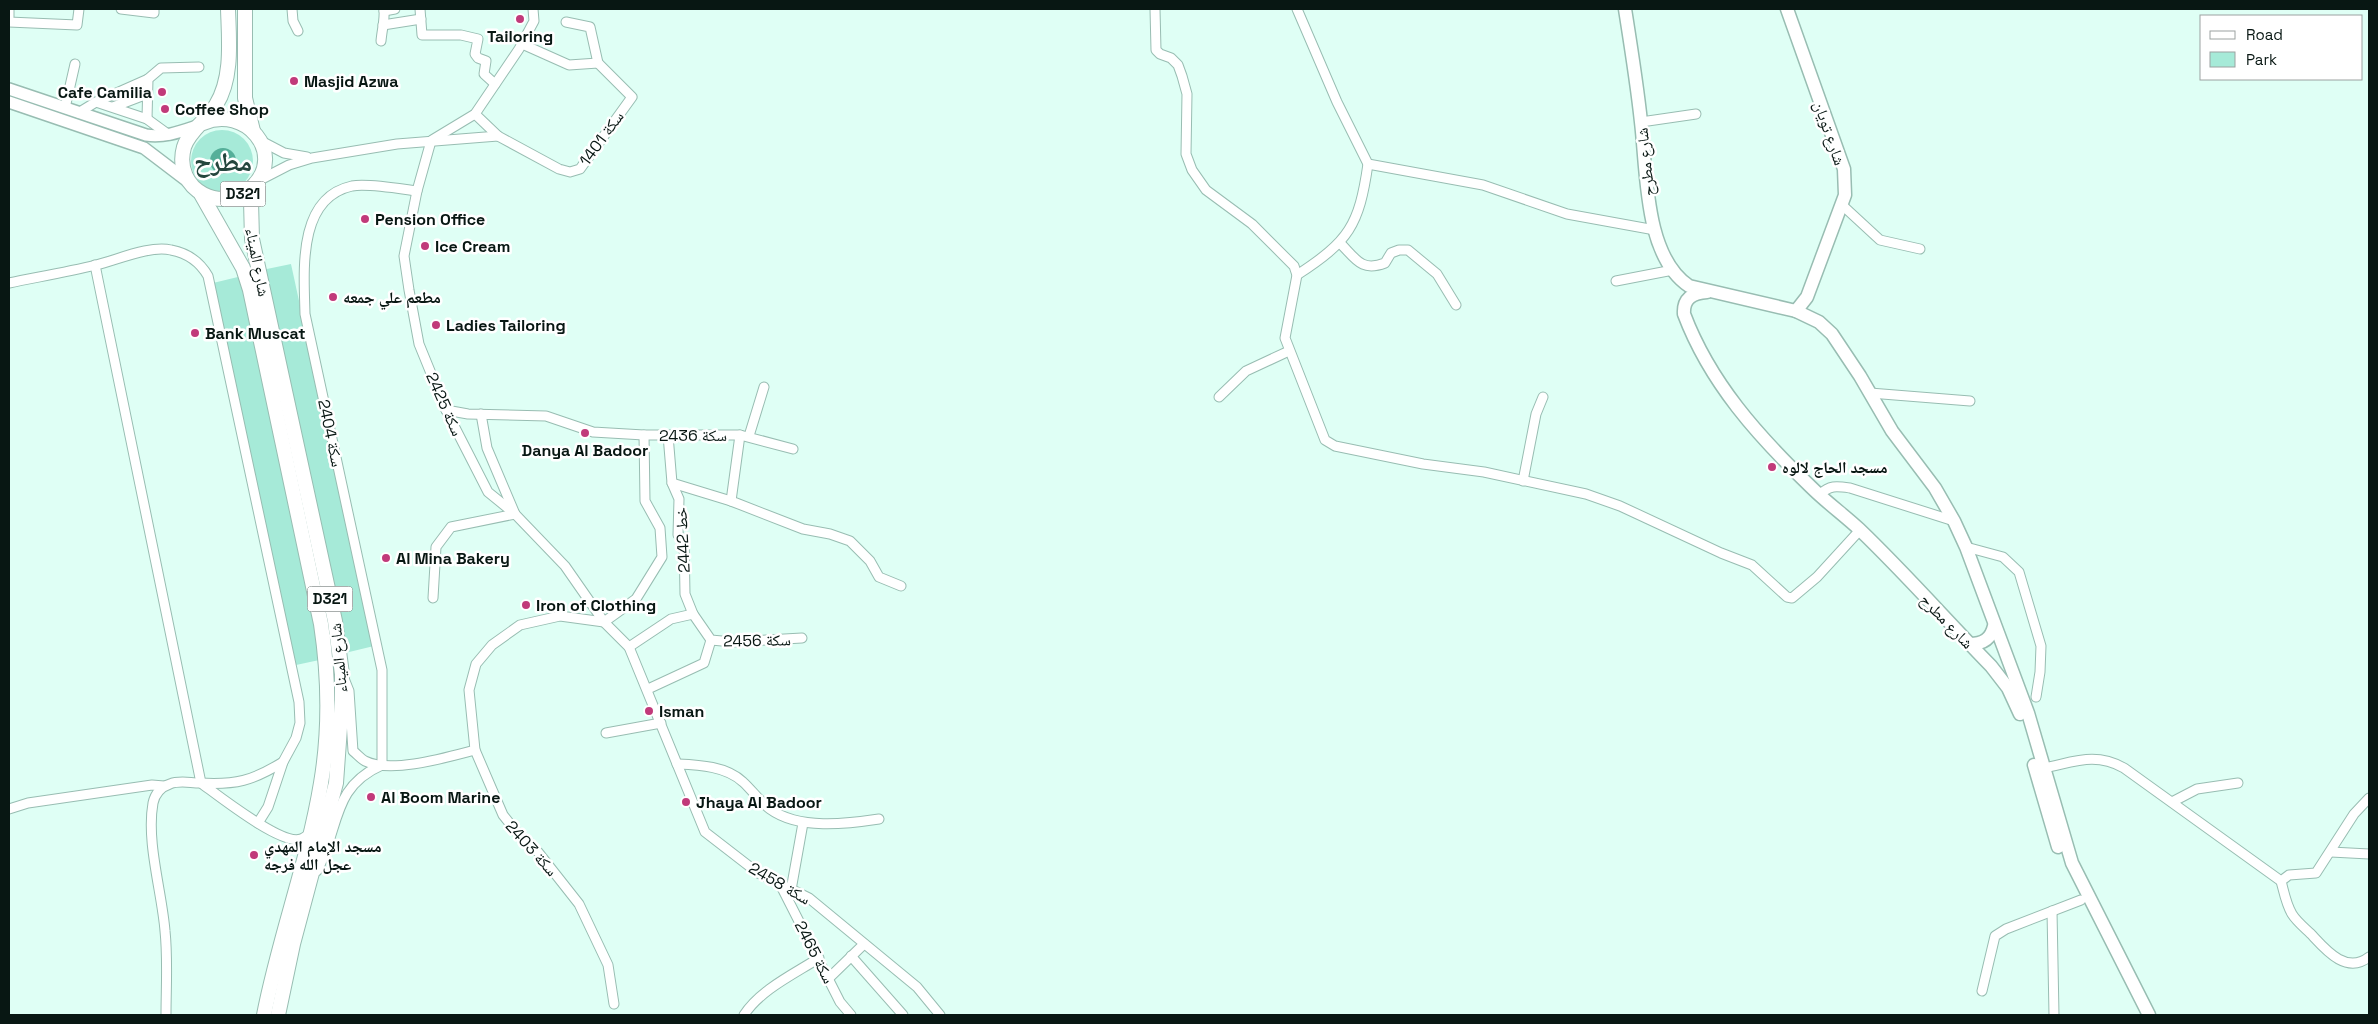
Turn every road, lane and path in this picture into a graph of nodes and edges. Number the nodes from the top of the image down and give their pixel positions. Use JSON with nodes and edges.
{"nodes":[{"id":1,"x":9,"y":9,"type":"edge"},
{"id":2,"x":79,"y":9,"type":"edge"},
{"id":3,"x":121,"y":9,"type":"edge"},
{"id":4,"x":228,"y":9,"type":"edge"},
{"id":5,"x":245,"y":9,"type":"edge"},
{"id":6,"x":292,"y":9,"type":"edge"},
{"id":7,"x":396,"y":9,"type":"edge"},
{"id":8,"x":420,"y":9,"type":"edge"},
{"id":9,"x":533,"y":9,"type":"edge"},
{"id":10,"x":1155,"y":9,"type":"edge"},
{"id":11,"x":1297,"y":9,"type":"edge"},
{"id":12,"x":1625,"y":9,"type":"edge"},
{"id":13,"x":1787,"y":9,"type":"edge"},
{"id":14,"x":384,"y":10,"type":"edge"},
{"id":15,"x":154,"y":11,"type":"edge"},
{"id":16,"x":9,"y":17,"type":"edge"},
{"id":17,"x":421,"y":19,"type":"junction"},
{"id":18,"x":9,"y":22,"type":"edge"},
{"id":19,"x":566,"y":22,"type":"dead end"},
{"id":20,"x":383,"y":25,"type":"junction"},
{"id":21,"x":298,"y":31,"type":"dead end"},
{"id":22,"x":381,"y":41,"type":"dead end"},
{"id":23,"x":522,"y":44,"type":"junction"},
{"id":24,"x":598,"y":63,"type":"junction"},
{"id":25,"x":75,"y":64,"type":"dead end"},
{"id":26,"x":199,"y":67,"type":"dead end"},
{"id":27,"x":148,"y":79,"type":"junction"},
{"id":28,"x":495,"y":84,"type":"junction"},
{"id":29,"x":9,"y":89,"type":"edge"},
{"id":30,"x":147,"y":94,"type":"junction"},
{"id":31,"x":9,"y":102,"type":"edge"},
{"id":32,"x":96,"y":102,"type":"junction"},
{"id":33,"x":113,"y":107,"type":"junction"},
{"id":34,"x":65,"y":108,"type":"junction"},
{"id":35,"x":78,"y":113,"type":"junction"},
{"id":36,"x":475,"y":114,"type":"junction"},
{"id":37,"x":1696,"y":114,"type":"dead end"},
{"id":38,"x":147,"y":119,"type":"junction"},
{"id":39,"x":1641,"y":122,"type":"junction"},
{"id":40,"x":202,"y":124,"type":"junction"},
{"id":41,"x":169,"y":135,"type":"junction"},
{"id":42,"x":256,"y":135,"type":"junction"},
{"id":43,"x":498,"y":136,"type":"junction"},
{"id":44,"x":431,"y":141,"type":"junction"},
{"id":45,"x":312,"y":158,"type":"junction"},
{"id":46,"x":1368,"y":164,"type":"junction"},
{"id":47,"x":257,"y":182,"type":"junction"},
{"id":48,"x":197,"y":190,"type":"junction"},
{"id":49,"x":417,"y":191,"type":"junction"},
{"id":50,"x":1841,"y":204,"type":"junction"},
{"id":51,"x":1655,"y":230,"type":"junction"},
{"id":52,"x":1340,"y":243,"type":"junction"},
{"id":53,"x":1920,"y":249,"type":"dead end"},
{"id":54,"x":95,"y":265,"type":"junction"},
{"id":55,"x":1673,"y":270,"type":"junction"},
{"id":56,"x":1297,"y":275,"type":"junction"},
{"id":57,"x":1616,"y":281,"type":"dead end"},
{"id":58,"x":9,"y":283,"type":"edge"},
{"id":59,"x":1707,"y":292,"type":"junction"},
{"id":60,"x":1456,"y":305,"type":"dead end"},
{"id":61,"x":1796,"y":311,"type":"junction"},
{"id":62,"x":1288,"y":351,"type":"junction"},
{"id":63,"x":764,"y":388,"type":"dead end"},
{"id":64,"x":1870,"y":393,"type":"junction"},
{"id":65,"x":1219,"y":397,"type":"dead end"},
{"id":66,"x":1543,"y":397,"type":"dead end"},
{"id":67,"x":1970,"y":401,"type":"dead end"},
{"id":68,"x":446,"y":410,"type":"junction"},
{"id":69,"x":481,"y":414,"type":"junction"},
{"id":70,"x":644,"y":435,"type":"junction"},
{"id":71,"x":668,"y":435,"type":"junction"},
{"id":72,"x":745,"y":435,"type":"junction"},
{"id":73,"x":793,"y":449,"type":"dead end"},
{"id":74,"x":1523,"y":481,"type":"junction"},
{"id":75,"x":672,"y":483,"type":"junction"},
{"id":76,"x":1820,"y":495,"type":"junction"},
{"id":77,"x":731,"y":501,"type":"junction"},
{"id":78,"x":515,"y":514,"type":"junction"},
{"id":79,"x":1954,"y":521,"type":"junction"},
{"id":80,"x":1860,"y":530,"type":"junction"},
{"id":81,"x":1966,"y":547,"type":"junction"},
{"id":82,"x":901,"y":586,"type":"dead end"},
{"id":83,"x":433,"y":598,"type":"dead end"},
{"id":84,"x":693,"y":614,"type":"junction"},
{"id":85,"x":604,"y":622,"type":"junction"},
{"id":86,"x":1994,"y":626,"type":"junction"},
{"id":87,"x":802,"y":638,"type":"dead end"},
{"id":88,"x":712,"y":640,"type":"junction"},
{"id":89,"x":1970,"y":644,"type":"junction"},
{"id":90,"x":629,"y":647,"type":"junction"},
{"id":91,"x":342,"y":674,"type":"junction"},
{"id":92,"x":648,"y":689,"type":"junction"},
{"id":93,"x":2032,"y":705,"type":"junction"},
{"id":94,"x":661,"y":723,"type":"junction"},
{"id":95,"x":606,"y":732,"type":"dead end"},
{"id":96,"x":475,"y":750,"type":"junction"},
{"id":97,"x":283,"y":762,"type":"junction"},
{"id":98,"x":677,"y":764,"type":"junction"},
{"id":99,"x":382,"y":765,"type":"junction"},
{"id":100,"x":2043,"y":768,"type":"junction"},
{"id":101,"x":201,"y":783,"type":"junction"},
{"id":102,"x":2238,"y":783,"type":"dead end"},
{"id":103,"x":164,"y":786,"type":"junction"},
{"id":104,"x":2369,"y":798,"type":"edge"},
{"id":105,"x":2172,"y":802,"type":"junction"},
{"id":106,"x":9,"y":809,"type":"edge"},
{"id":107,"x":879,"y":819,"type":"dead end"},
{"id":108,"x":258,"y":823,"type":"junction"},
{"id":109,"x":803,"y":823,"type":"junction"},
{"id":110,"x":311,"y":833,"type":"junction"},
{"id":111,"x":2330,"y":852,"type":"junction"},
{"id":112,"x":2369,"y":854,"type":"edge"},
{"id":113,"x":2281,"y":881,"type":"junction"},
{"id":114,"x":310,"y":884,"type":"junction"},
{"id":115,"x":781,"y":886,"type":"junction"},
{"id":116,"x":791,"y":890,"type":"junction"},
{"id":117,"x":2081,"y":900,"type":"junction"},
{"id":118,"x":2052,"y":911,"type":"junction"},
{"id":119,"x":864,"y":944,"type":"junction"},
{"id":120,"x":851,"y":956,"type":"junction"},
{"id":121,"x":2369,"y":957,"type":"edge"},
{"id":122,"x":818,"y":958,"type":"junction"},
{"id":123,"x":829,"y":978,"type":"junction"},
{"id":124,"x":1982,"y":991,"type":"dead end"},
{"id":125,"x":614,"y":1004,"type":"dead end"},
{"id":126,"x":166,"y":1015,"type":"edge"},
{"id":127,"x":264,"y":1015,"type":"edge"},
{"id":128,"x":278,"y":1015,"type":"edge"},
{"id":129,"x":744,"y":1015,"type":"edge"},
{"id":130,"x":851,"y":1015,"type":"edge"},
{"id":131,"x":903,"y":1015,"type":"edge"},
{"id":132,"x":940,"y":1015,"type":"edge"},
{"id":133,"x":2054,"y":1015,"type":"edge"},
{"id":134,"x":2140,"y":1015,"type":"edge"},
{"id":135,"x":2148,"y":1015,"type":"edge"}],
"edges":[{"from":1,"to":16,"type":"street"},
{"from":2,"to":18,"type":"street"},
{"from":3,"to":15,"type":"street"},
{"from":4,"to":40,"type":"main road","number":"D321"},
{"from":5,"to":42,"type":"main road","number":"D321"},
{"from":6,"to":21,"type":"street"},
{"from":7,"to":14,"type":"street"},
{"from":8,"to":17,"type":"street"},
{"from":9,"to":23,"type":"street"},
{"from":10,"to":56,"type":"street"},
{"from":11,"to":46,"type":"street"},
{"from":12,"to":39,"type":"main road","name":"شارع مطرح"},
{"from":13,"to":50,"type":"main road","name":"شارع تويان"},
{"from":14,"to":20,"type":"street"},
{"from":17,"to":20,"type":"street"},
{"from":17,"to":28,"type":"street"},
{"from":19,"to":24,"type":"street"},
{"from":20,"to":22,"type":"street"},
{"from":23,"to":24,"type":"street"},
{"from":23,"to":28,"type":"street"},
{"from":24,"to":43,"type":"street","name":"1401 سكة"},
{"from":25,"to":34,"type":"street"},
{"from":26,"to":27,"type":"street"},
{"from":27,"to":30,"type":"street"},
{"from":27,"to":32,"type":"street"},
{"from":28,"to":36,"type":"street"},
{"from":29,"to":34,"type":"street"},
{"from":30,"to":33,"type":"street"},
{"from":30,"to":38,"type":"street"},
{"from":31,"to":48,"type":"street"},
{"from":32,"to":33,"type":"street"},
{"from":32,"to":35,"type":"street"},
{"from":33,"to":38,"type":"street"},
{"from":34,"to":35,"type":"street"},
{"from":35,"to":41,"type":"street"},
{"from":36,"to":43,"type":"street","name":"1401 سكة"},
{"from":36,"to":44,"type":"street"},
{"from":37,"to":39,"type":"street"},
{"from":38,"to":41,"type":"street"},
{"from":39,"to":51,"type":"main road","name":"شارع مطرح"},
{"from":40,"to":41,"type":"street"},
{"from":40,"to":42,"type":"main road"},
{"from":40,"to":48,"type":"main road","number":"D321"},
{"from":42,"to":45,"type":"street"},
{"from":42,"to":47,"type":"main road","number":"D321"},
{"from":43,"to":44,"type":"street"},
{"from":44,"to":45,"type":"street"},
{"from":44,"to":49,"type":"street","name":"سكة 2425"},
{"from":45,"to":47,"type":"street"},
{"from":46,"to":51,"type":"street"},
{"from":46,"to":52,"type":"street"},
{"from":47,"to":48,"type":"main road","number":"D321"},
{"from":47,"to":91,"type":"main road","name":"شارع الميناء","number":"D321"},
{"from":48,"to":110,"type":"main road","name":"شارع الميناء","number":"D321"},
{"from":49,"to":68,"type":"street","name":"سكة 2425"},
{"from":49,"to":99,"type":"street","name":"سكة 2404"},
{"from":50,"to":53,"type":"street"},
{"from":50,"to":61,"type":"main road","name":"شارع تويان"},
{"from":51,"to":55,"type":"main road","name":"شارع مطرح"},
{"from":52,"to":56,"type":"street"},
{"from":52,"to":60,"type":"street"},
{"from":54,"to":58,"type":"street"},
{"from":54,"to":97,"type":"street"},
{"from":54,"to":101,"type":"street"},
{"from":55,"to":57,"type":"street"},
{"from":55,"to":59,"type":"main road","name":"شارع مطرح"},
{"from":56,"to":62,"type":"street"},
{"from":59,"to":61,"type":"main road","name":"شارع مطرح"},
{"from":59,"to":76,"type":"main road","name":"شارع مطرح"},
{"from":61,"to":64,"type":"main road","name":"شارع مطرح"},
{"from":62,"to":65,"type":"street"},
{"from":62,"to":74,"type":"street"},
{"from":63,"to":72,"type":"street"},
{"from":64,"to":67,"type":"street"},
{"from":64,"to":79,"type":"main road","name":"شارع مطرح"},
{"from":66,"to":74,"type":"street"},
{"from":68,"to":69,"type":"street","name":"سكة 2436"},
{"from":68,"to":78,"type":"street","name":"سكة 2425"},
{"from":69,"to":70,"type":"street","name":"سكة 2436"},
{"from":69,"to":78,"type":"street"},
{"from":70,"to":71,"type":"street","name":"سكة 2436"},
{"from":70,"to":85,"type":"street"},
{"from":71,"to":72,"type":"street","name":"سكة 2436"},
{"from":71,"to":75,"type":"street","name":"2442 خط"},
{"from":72,"to":73,"type":"street"},
{"from":72,"to":77,"type":"street","name":"سكة 2436"},
{"from":74,"to":80,"type":"street"},
{"from":75,"to":77,"type":"street"},
{"from":75,"to":84,"type":"street","name":"2442 خط"},
{"from":76,"to":79,"type":"street"},
{"from":76,"to":80,"type":"main road","name":"شارع مطرح"},
{"from":77,"to":82,"type":"street"},
{"from":78,"to":83,"type":"street"},
{"from":78,"to":85,"type":"street","name":"سكة 2425"},
{"from":79,"to":81,"type":"main road","name":"شارع مطرح"},
{"from":80,"to":89,"type":"main road","name":"شارع مطرح"},
{"from":81,"to":86,"type":"main road","name":"شارع مطرح"},
{"from":81,"to":93,"type":"street"},
{"from":84,"to":88,"type":"street","name":"سكة 2456"},
{"from":84,"to":90,"type":"street"},
{"from":85,"to":90,"type":"street","name":"سكة 2458"},
{"from":85,"to":96,"type":"street","name":"سكة 2403"},
{"from":86,"to":89,"type":"main road"},
{"from":86,"to":93,"type":"main road","name":"شارع مطرح"},
{"from":87,"to":88,"type":"street","name":"سكة 2456"},
{"from":88,"to":92,"type":"street","name":"سكة 2456"},
{"from":89,"to":117,"type":"main road","name":"شارع مطرح"},
{"from":90,"to":92,"type":"street","name":"سكة 2458"},
{"from":91,"to":99,"type":"street"},
{"from":91,"to":114,"type":"main road","name":"شارع الميناء","number":"D321"},
{"from":92,"to":94,"type":"street","name":"سكة 2458"},
{"from":93,"to":100,"type":"main road","name":"شارع مطرح"},
{"from":94,"to":95,"type":"street"},
{"from":94,"to":98,"type":"street","name":"سكة 2458"},
{"from":96,"to":99,"type":"street"},
{"from":96,"to":125,"type":"street","name":"سكة 2403"},
{"from":97,"to":101,"type":"street"},
{"from":97,"to":108,"type":"street"},
{"from":98,"to":109,"type":"street"},
{"from":98,"to":115,"type":"street","name":"سكة 2458"},
{"from":99,"to":114,"type":"street"},
{"from":100,"to":105,"type":"street"},
{"from":100,"to":135,"type":"main road","name":"شارع مطرح"},
{"from":101,"to":103,"type":"street"},
{"from":101,"to":108,"type":"street"},
{"from":102,"to":105,"type":"street"},
{"from":103,"to":106,"type":"street"},
{"from":103,"to":126,"type":"street"},
{"from":104,"to":111,"type":"street"},
{"from":105,"to":113,"type":"street"},
{"from":107,"to":109,"type":"street"},
{"from":108,"to":110,"type":"street"},
{"from":109,"to":116,"type":"street"},
{"from":110,"to":127,"type":"main road","name":"شارع الميناء","number":"D321"},
{"from":111,"to":112,"type":"street"},
{"from":111,"to":113,"type":"street"},
{"from":113,"to":121,"type":"street"},
{"from":114,"to":128,"type":"main road","name":"شارع الميناء","number":"D321"},
{"from":115,"to":116,"type":"street","name":"سكة 2458"},
{"from":115,"to":122,"type":"street","name":"سكة 2465"},
{"from":116,"to":119,"type":"street","name":"سكة 2458"},
{"from":117,"to":118,"type":"street"},
{"from":117,"to":134,"type":"main road","name":"شارع مطرح"},
{"from":118,"to":124,"type":"street"},
{"from":118,"to":133,"type":"street"},
{"from":119,"to":120,"type":"street"},
{"from":119,"to":132,"type":"street","name":"سكة 2458"},
{"from":120,"to":123,"type":"street"},
{"from":120,"to":131,"type":"street"},
{"from":122,"to":123,"type":"street","name":"سكة 2465"},
{"from":122,"to":129,"type":"street"},
{"from":123,"to":130,"type":"street","name":"سكة 2465"}]}
